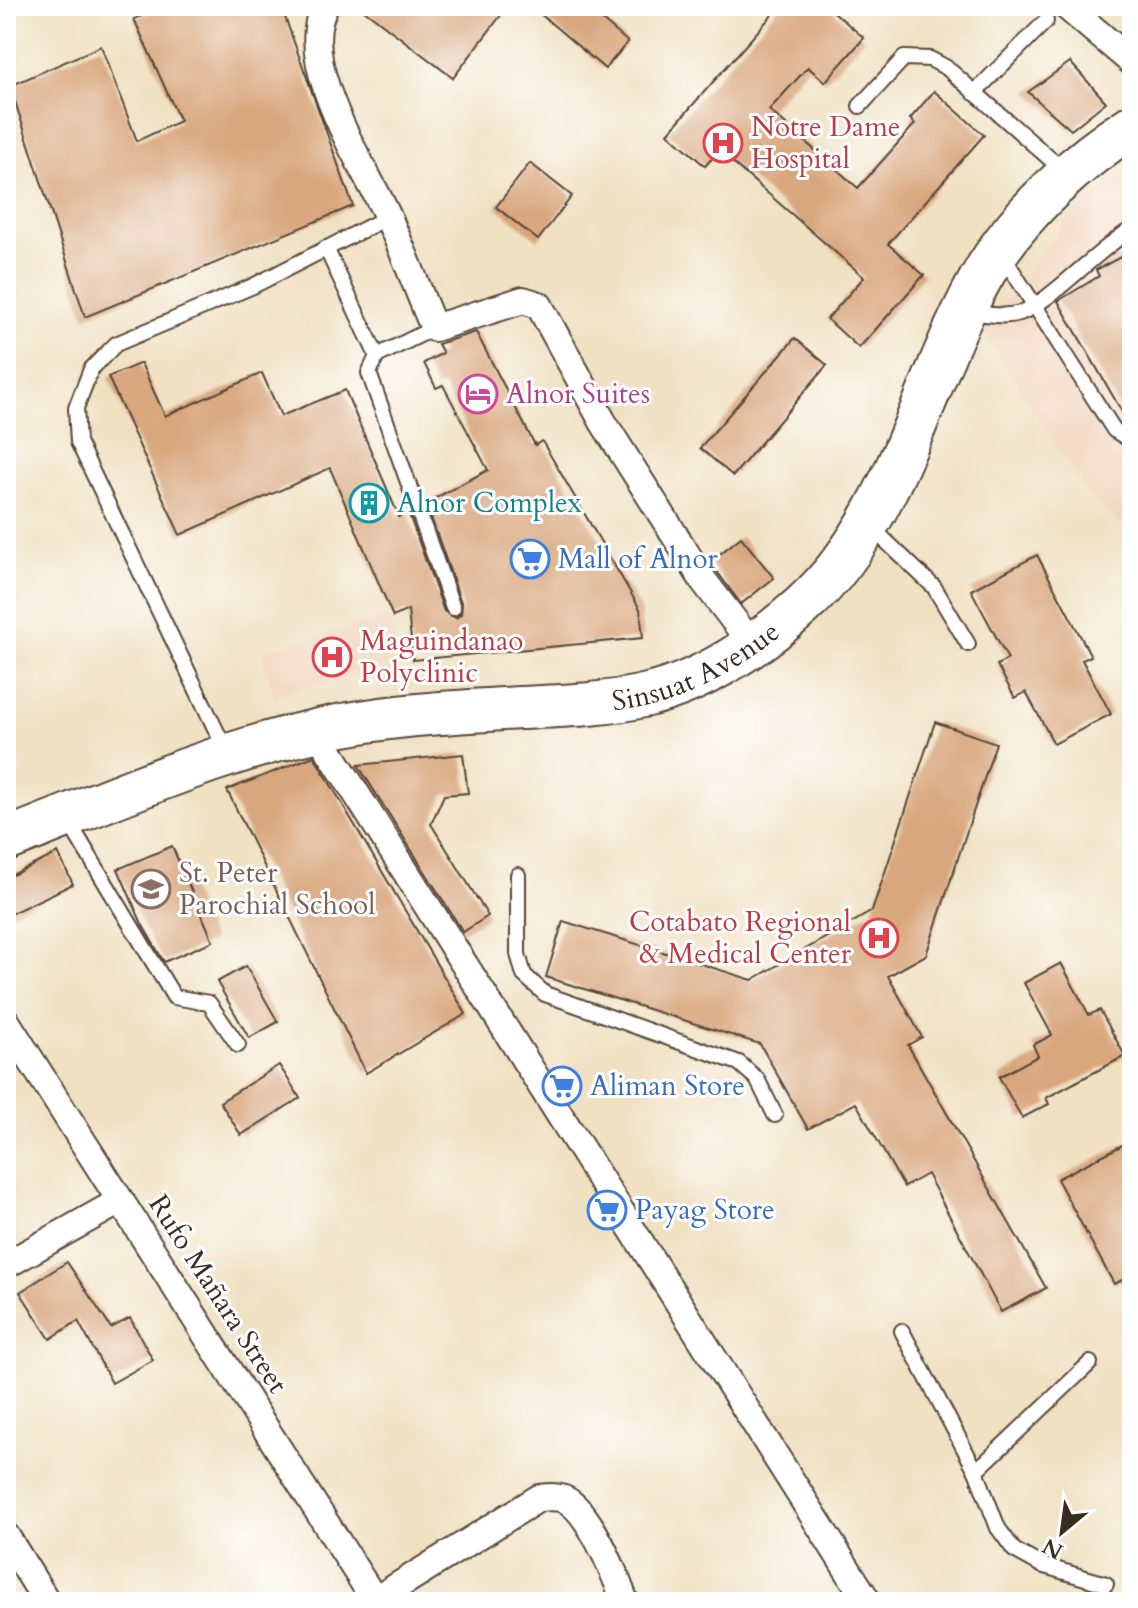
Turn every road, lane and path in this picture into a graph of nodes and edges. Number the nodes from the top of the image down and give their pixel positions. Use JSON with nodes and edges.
{"nodes":[{"id":1,"x":325,"y":6,"type":"edge"},
{"id":2,"x":1056,"y":14,"type":"edge"},
{"id":3,"x":1132,"y":62,"type":"edge"},
{"id":4,"x":974,"y":93,"type":"junction"},
{"id":5,"x":860,"y":106,"type":"dead end"},
{"id":6,"x":1132,"y":126,"type":"edge"},
{"id":7,"x":1069,"y":175,"type":"junction"},
{"id":8,"x":388,"y":217,"type":"junction"},
{"id":9,"x":1132,"y":229,"type":"edge"},
{"id":10,"x":326,"y":248,"type":"junction"},
{"id":11,"x":999,"y":250,"type":"junction"},
{"id":12,"x":1035,"y":305,"type":"junction"},
{"id":13,"x":964,"y":312,"type":"junction"},
{"id":14,"x":434,"y":328,"type":"junction"},
{"id":15,"x":377,"y":356,"type":"junction"},
{"id":16,"x":1132,"y":441,"type":"edge"},
{"id":17,"x":869,"y":525,"type":"junction"},
{"id":18,"x":453,"y":608,"type":"dead end"},
{"id":19,"x":752,"y":644,"type":"junction"},
{"id":20,"x":968,"y":644,"type":"dead end"},
{"id":21,"x":316,"y":730,"type":"junction"},
{"id":22,"x":228,"y":755,"type":"junction"},
{"id":23,"x":66,"y":817,"type":"junction"},
{"id":24,"x":6,"y":840,"type":"edge"},
{"id":25,"x":518,"y":875,"type":"dead end"},
{"id":26,"x":6,"y":1021,"type":"edge"},
{"id":27,"x":238,"y":1045,"type":"dead end"},
{"id":28,"x":775,"y":1115,"type":"dead end"},
{"id":29,"x":120,"y":1201,"type":"junction"},
{"id":30,"x":6,"y":1265,"type":"edge"},
{"id":31,"x":902,"y":1331,"type":"dead end"},
{"id":32,"x":1090,"y":1363,"type":"dead end"},
{"id":33,"x":976,"y":1471,"type":"junction"},
{"id":34,"x":6,"y":1536,"type":"edge"},
{"id":35,"x":1106,"y":1584,"type":"dead end"},
{"id":36,"x":375,"y":1601,"type":"edge"},
{"id":37,"x":47,"y":1602,"type":"edge"},
{"id":38,"x":625,"y":1602,"type":"edge"},
{"id":39,"x":868,"y":1602,"type":"edge"}],
"edges":[{"from":1,"to":8,"type":"street"},
{"from":2,"to":3,"type":"street"},
{"from":2,"to":4,"type":"lane"},
{"from":4,"to":5,"type":"lane"},
{"from":4,"to":7,"type":"lane"},
{"from":6,"to":7,"type":"main road","name":"Sinsuat Avenue"},
{"from":7,"to":11,"type":"main road","name":"Sinsuat Avenue"},
{"from":8,"to":10,"type":"lane"},
{"from":8,"to":14,"type":"street"},
{"from":9,"to":12,"type":"lane"},
{"from":10,"to":15,"type":"lane"},
{"from":10,"to":22,"type":"lane"},
{"from":11,"to":12,"type":"lane"},
{"from":11,"to":13,"type":"main road","name":"Sinsuat Avenue"},
{"from":12,"to":13,"type":"lane"},
{"from":12,"to":16,"type":"lane"},
{"from":13,"to":17,"type":"main road","name":"Sinsuat Avenue"},
{"from":14,"to":15,"type":"lane"},
{"from":14,"to":19,"type":"street"},
{"from":15,"to":18,"type":"lane"},
{"from":17,"to":19,"type":"main road","name":"Sinsuat Avenue"},
{"from":17,"to":20,"type":"lane"},
{"from":19,"to":21,"type":"main road","name":"Sinsuat Avenue"},
{"from":21,"to":22,"type":"main road","name":"Sinsuat Avenue"},
{"from":21,"to":39,"type":"street"},
{"from":22,"to":23,"type":"main road","name":"Sinsuat Avenue"},
{"from":23,"to":24,"type":"main road","name":"Sinsuat Avenue"},
{"from":23,"to":27,"type":"lane"},
{"from":25,"to":28,"type":"lane"},
{"from":26,"to":29,"type":"street","name":"Rufo Mañara Street"},
{"from":29,"to":30,"type":"street"},
{"from":29,"to":36,"type":"street","name":"Rufo Mañara Street"},
{"from":31,"to":33,"type":"lane"},
{"from":32,"to":33,"type":"lane"},
{"from":33,"to":35,"type":"lane"},
{"from":34,"to":37,"type":"street"},
{"from":36,"to":38,"type":"street"}]}
